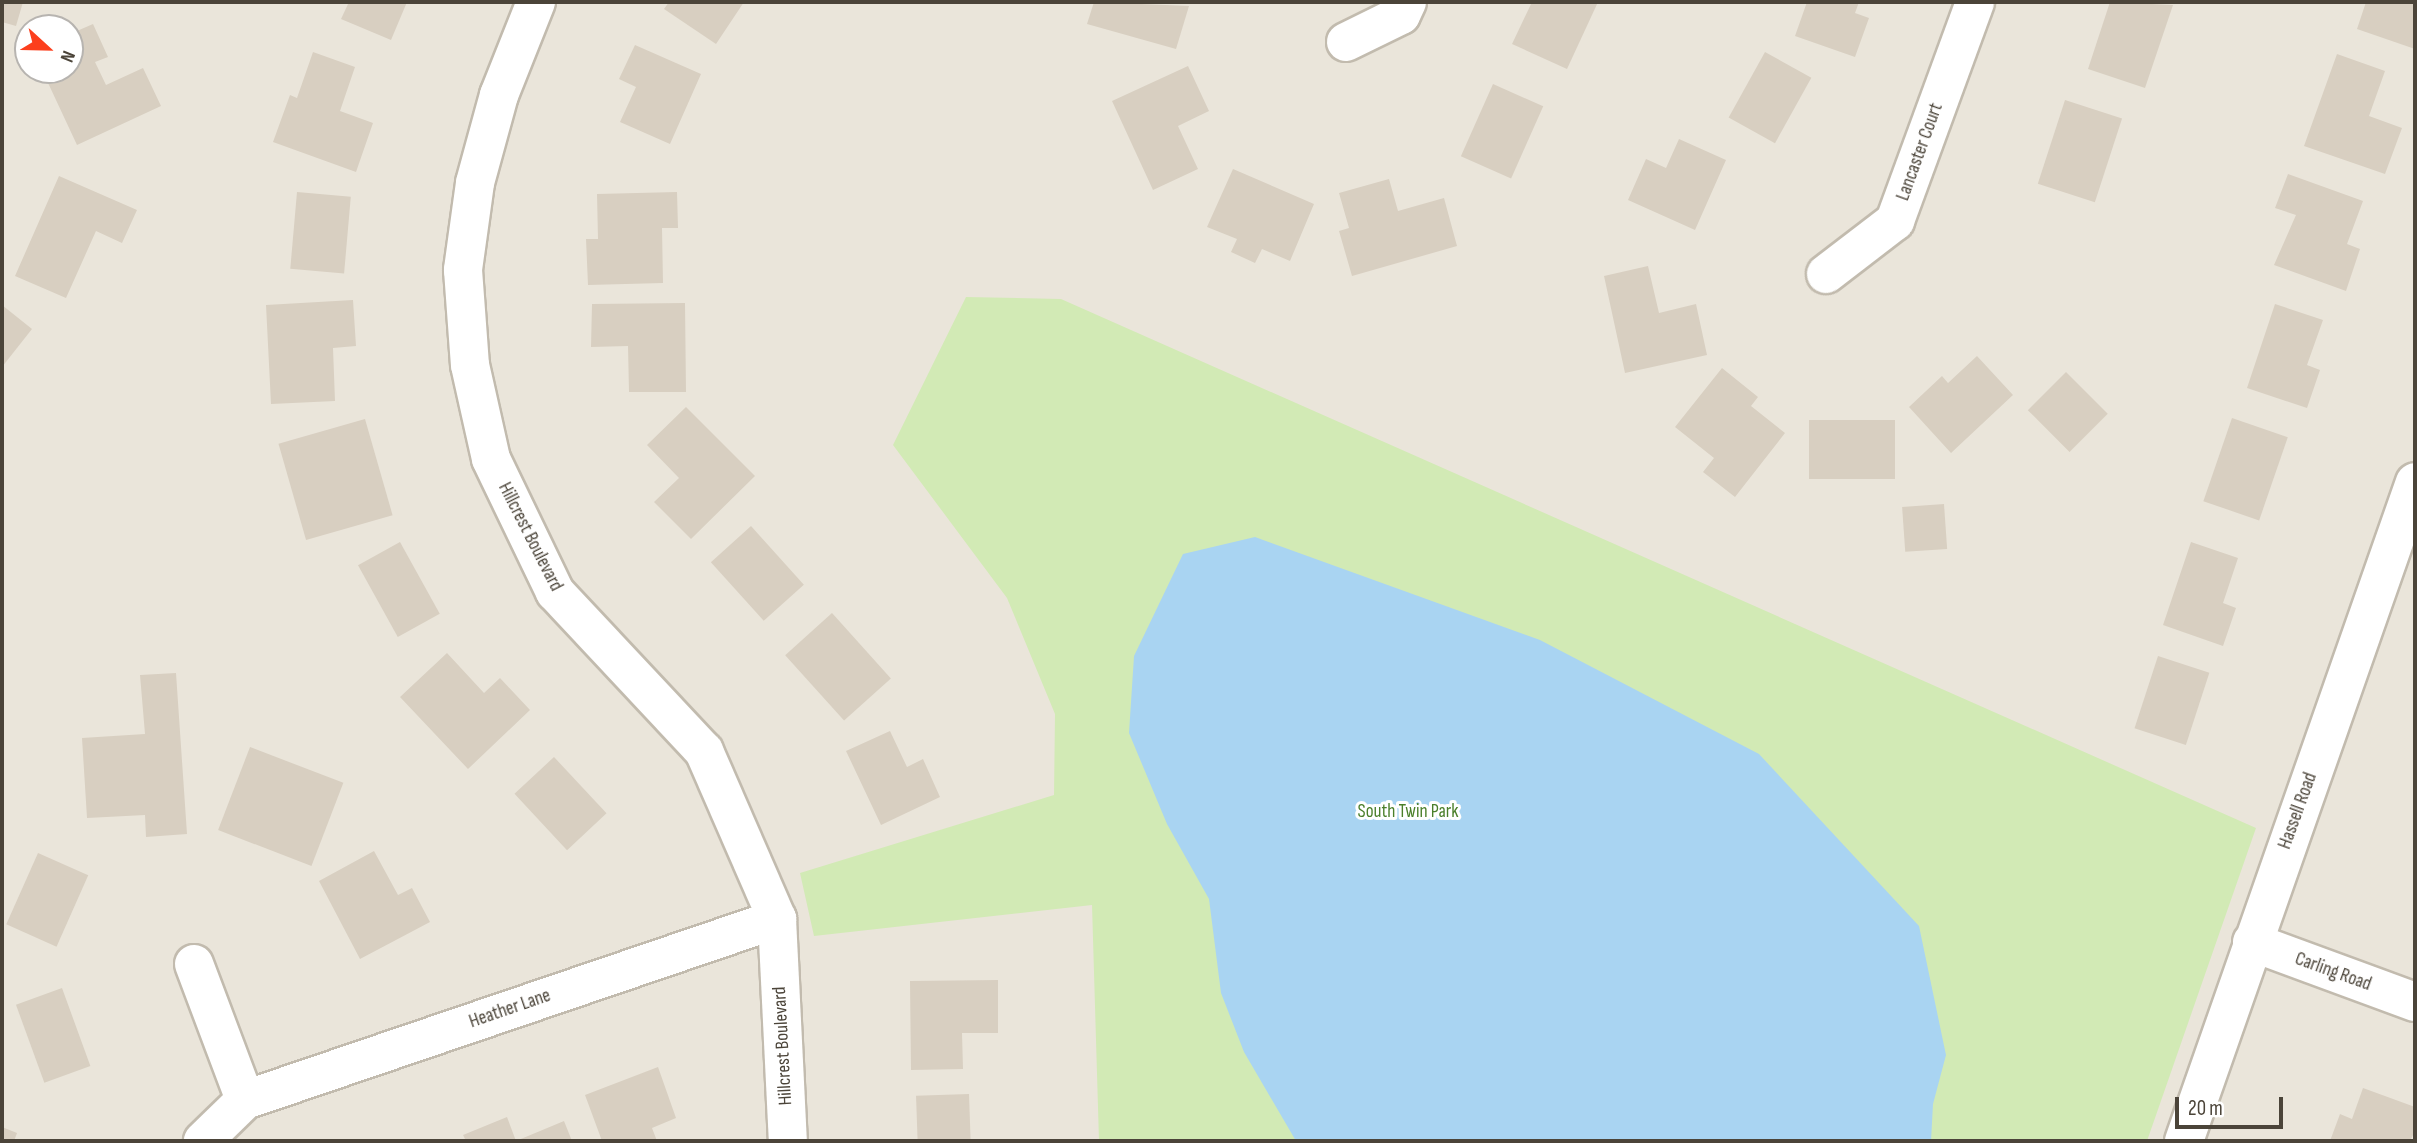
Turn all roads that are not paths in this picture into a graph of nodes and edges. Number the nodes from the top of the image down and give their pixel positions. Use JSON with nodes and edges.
{"nodes":[{"id":1,"x":536,"y":2,"type":"edge"},
{"id":2,"x":1407,"y":2,"type":"edge"},
{"id":3,"x":1975,"y":2,"type":"edge"},
{"id":4,"x":1346,"y":42,"type":"dead end"},
{"id":5,"x":1826,"y":274,"type":"dead end"},
{"id":6,"x":2415,"y":482,"type":"edge"},
{"id":7,"x":776,"y":919,"type":"junction"},
{"id":8,"x":2252,"y":942,"type":"junction"},
{"id":9,"x":194,"y":964,"type":"dead end"},
{"id":10,"x":2415,"y":1002,"type":"edge"},
{"id":11,"x":245,"y":1100,"type":"junction"},
{"id":12,"x":203,"y":1141,"type":"edge"},
{"id":13,"x":788,"y":1141,"type":"edge"},
{"id":14,"x":2184,"y":1141,"type":"edge"}],
"edges":[{"from":1,"to":7,"type":"street","name":"Hillcrest Boulevard"},
{"from":2,"to":4,"type":"street"},
{"from":3,"to":5,"type":"street","name":"Lancaster Court"},
{"from":6,"to":8,"type":"street","name":"Hassell Road"},
{"from":7,"to":11,"type":"street","name":"Heather Lane"},
{"from":7,"to":13,"type":"street","name":"Hillcrest Boulevard"},
{"from":8,"to":10,"type":"street","name":"Carling Road"},
{"from":8,"to":14,"type":"street","name":"Hassell Road"},
{"from":9,"to":11,"type":"street"},
{"from":11,"to":12,"type":"street","name":"Heather Lane"}]}
